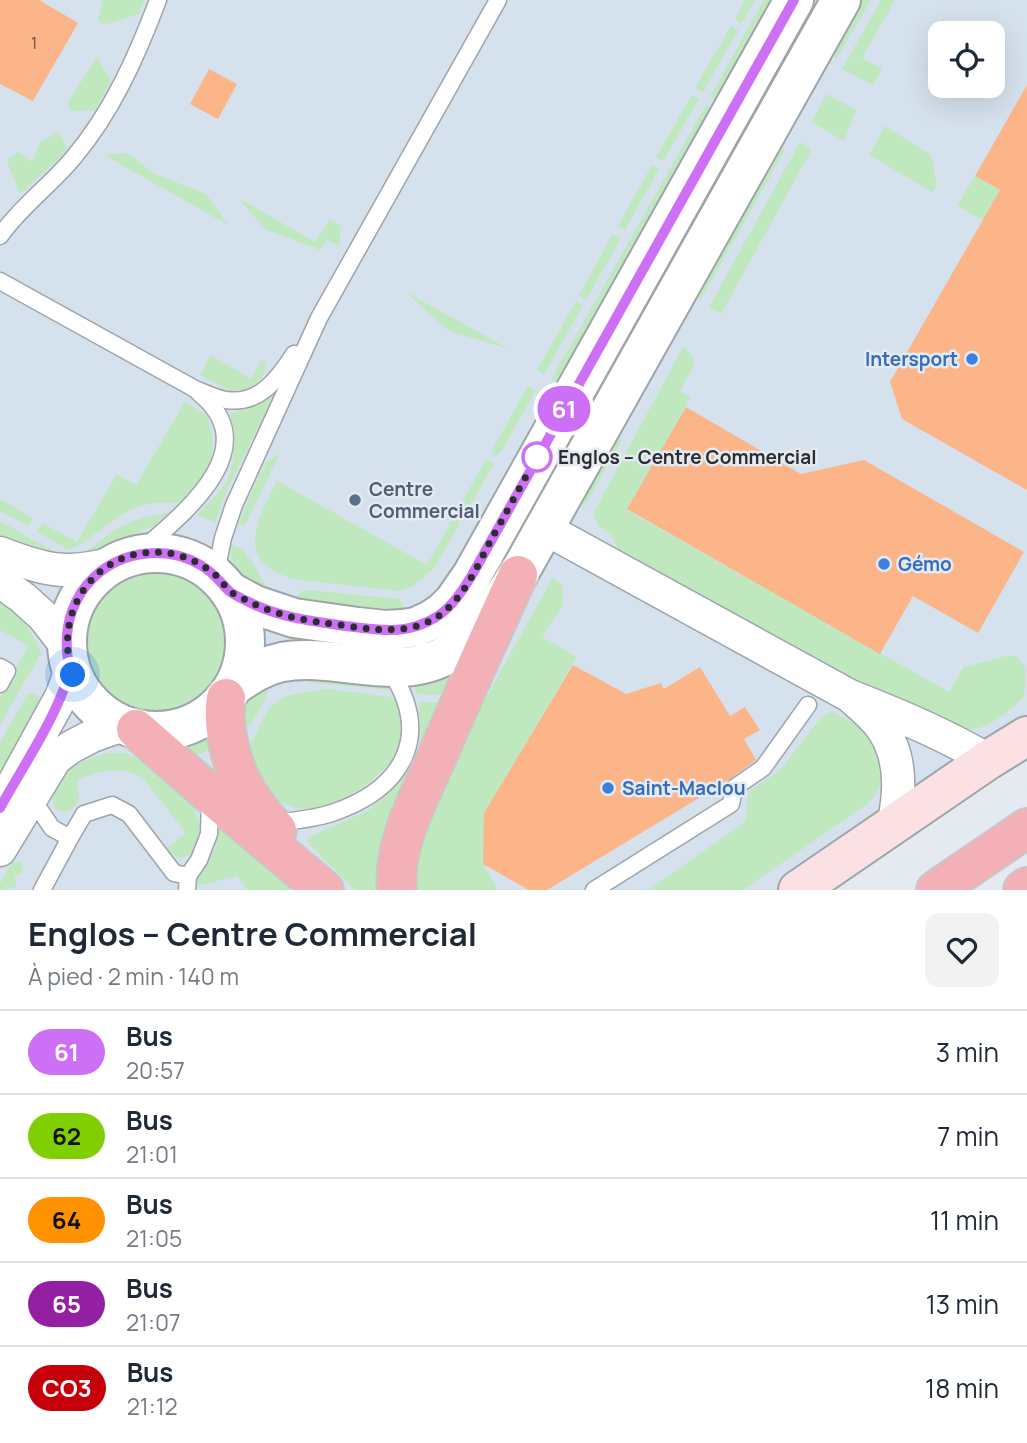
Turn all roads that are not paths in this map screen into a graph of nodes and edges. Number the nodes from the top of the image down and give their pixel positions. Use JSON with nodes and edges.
{"nodes":[{"id":1,"x":158,"y":0,"type":"edge"},
{"id":2,"x":498,"y":0,"type":"edge"},
{"id":3,"x":794,"y":0,"type":"edge"},
{"id":4,"x":841,"y":0,"type":"edge"},
{"id":5,"x":0,"y":236,"type":"edge"},
{"id":6,"x":0,"y":281,"type":"edge"},
{"id":7,"x":318,"y":318,"type":"junction"},
{"id":8,"x":195,"y":389,"type":"junction"},
{"id":9,"x":544,"y":528,"type":"junction"},
{"id":10,"x":0,"y":553,"type":"edge"},
{"id":11,"x":127,"y":558,"type":"junction"},
{"id":12,"x":518,"y":575,"type":"junction"},
{"id":13,"x":0,"y":581,"type":"edge"},
{"id":14,"x":225,"y":585,"type":"junction"},
{"id":15,"x":69,"y":657,"type":"junction"},
{"id":16,"x":388,"y":667,"type":"junction"},
{"id":17,"x":230,"y":692,"type":"junction"},
{"id":18,"x":850,"y":696,"type":"junction"},
{"id":19,"x":808,"y":705,"type":"dead end"},
{"id":20,"x":130,"y":727,"type":"junction"},
{"id":21,"x":1027,"y":736,"type":"edge"},
{"id":22,"x":988,"y":760,"type":"junction"},
{"id":23,"x":210,"y":794,"type":"junction"},
{"id":24,"x":31,"y":797,"type":"junction"},
{"id":25,"x":0,"y":808,"type":"edge"},
{"id":26,"x":271,"y":823,"type":"junction"},
{"id":27,"x":893,"y":825,"type":"junction"},
{"id":28,"x":1027,"y":828,"type":"edge"},
{"id":29,"x":70,"y":838,"type":"junction"},
{"id":30,"x":0,"y":849,"type":"edge"},
{"id":31,"x":187,"y":883,"type":"edge"},
{"id":32,"x":1027,"y":887,"type":"edge"},
{"id":33,"x":42,"y":890,"type":"edge"},
{"id":34,"x":324,"y":890,"type":"edge"},
{"id":35,"x":334,"y":890,"type":"edge"},
{"id":36,"x":397,"y":890,"type":"edge"},
{"id":37,"x":594,"y":890,"type":"edge"},
{"id":38,"x":798,"y":890,"type":"edge"},
{"id":39,"x":936,"y":890,"type":"edge"},
{"id":40,"x":1023,"y":890,"type":"edge"}],
"edges":[{"from":1,"to":5,"type":"lane"},
{"from":2,"to":7,"type":"lane"},
{"from":3,"to":14,"type":"street"},
{"from":4,"to":9,"type":"street"},
{"from":6,"to":8,"type":"lane"},
{"from":7,"to":8,"type":"lane"},
{"from":7,"to":14,"type":"lane"},
{"from":8,"to":11,"type":"lane"},
{"from":9,"to":12,"type":"street"},
{"from":9,"to":18,"type":"street"},
{"from":10,"to":11,"type":"street"},
{"from":11,"to":14,"type":"street"},
{"from":11,"to":15,"type":"street"},
{"from":12,"to":16,"type":"street"},
{"from":12,"to":36,"type":"highway"},
{"from":13,"to":15,"type":"street"},
{"from":14,"to":17,"type":"street"},
{"from":15,"to":20,"type":"street"},
{"from":15,"to":25,"type":"street"},
{"from":16,"to":17,"type":"street"},
{"from":16,"to":26,"type":"lane"},
{"from":17,"to":20,"type":"street"},
{"from":17,"to":26,"type":"highway"},
{"from":18,"to":22,"type":"street"},
{"from":18,"to":27,"type":"street"},
{"from":19,"to":37,"type":"lane"},
{"from":20,"to":23,"type":"highway"},
{"from":20,"to":24,"type":"street"},
{"from":21,"to":22,"type":"main road"},
{"from":22,"to":27,"type":"main road"},
{"from":23,"to":31,"type":"lane"},
{"from":23,"to":34,"type":"highway"},
{"from":24,"to":29,"type":"lane"},
{"from":24,"to":30,"type":"street"},
{"from":26,"to":35,"type":"highway"},
{"from":27,"to":38,"type":"main road"},
{"from":28,"to":39,"type":"highway"},
{"from":29,"to":31,"type":"lane"},
{"from":29,"to":33,"type":"lane"},
{"from":32,"to":40,"type":"highway"}]}
